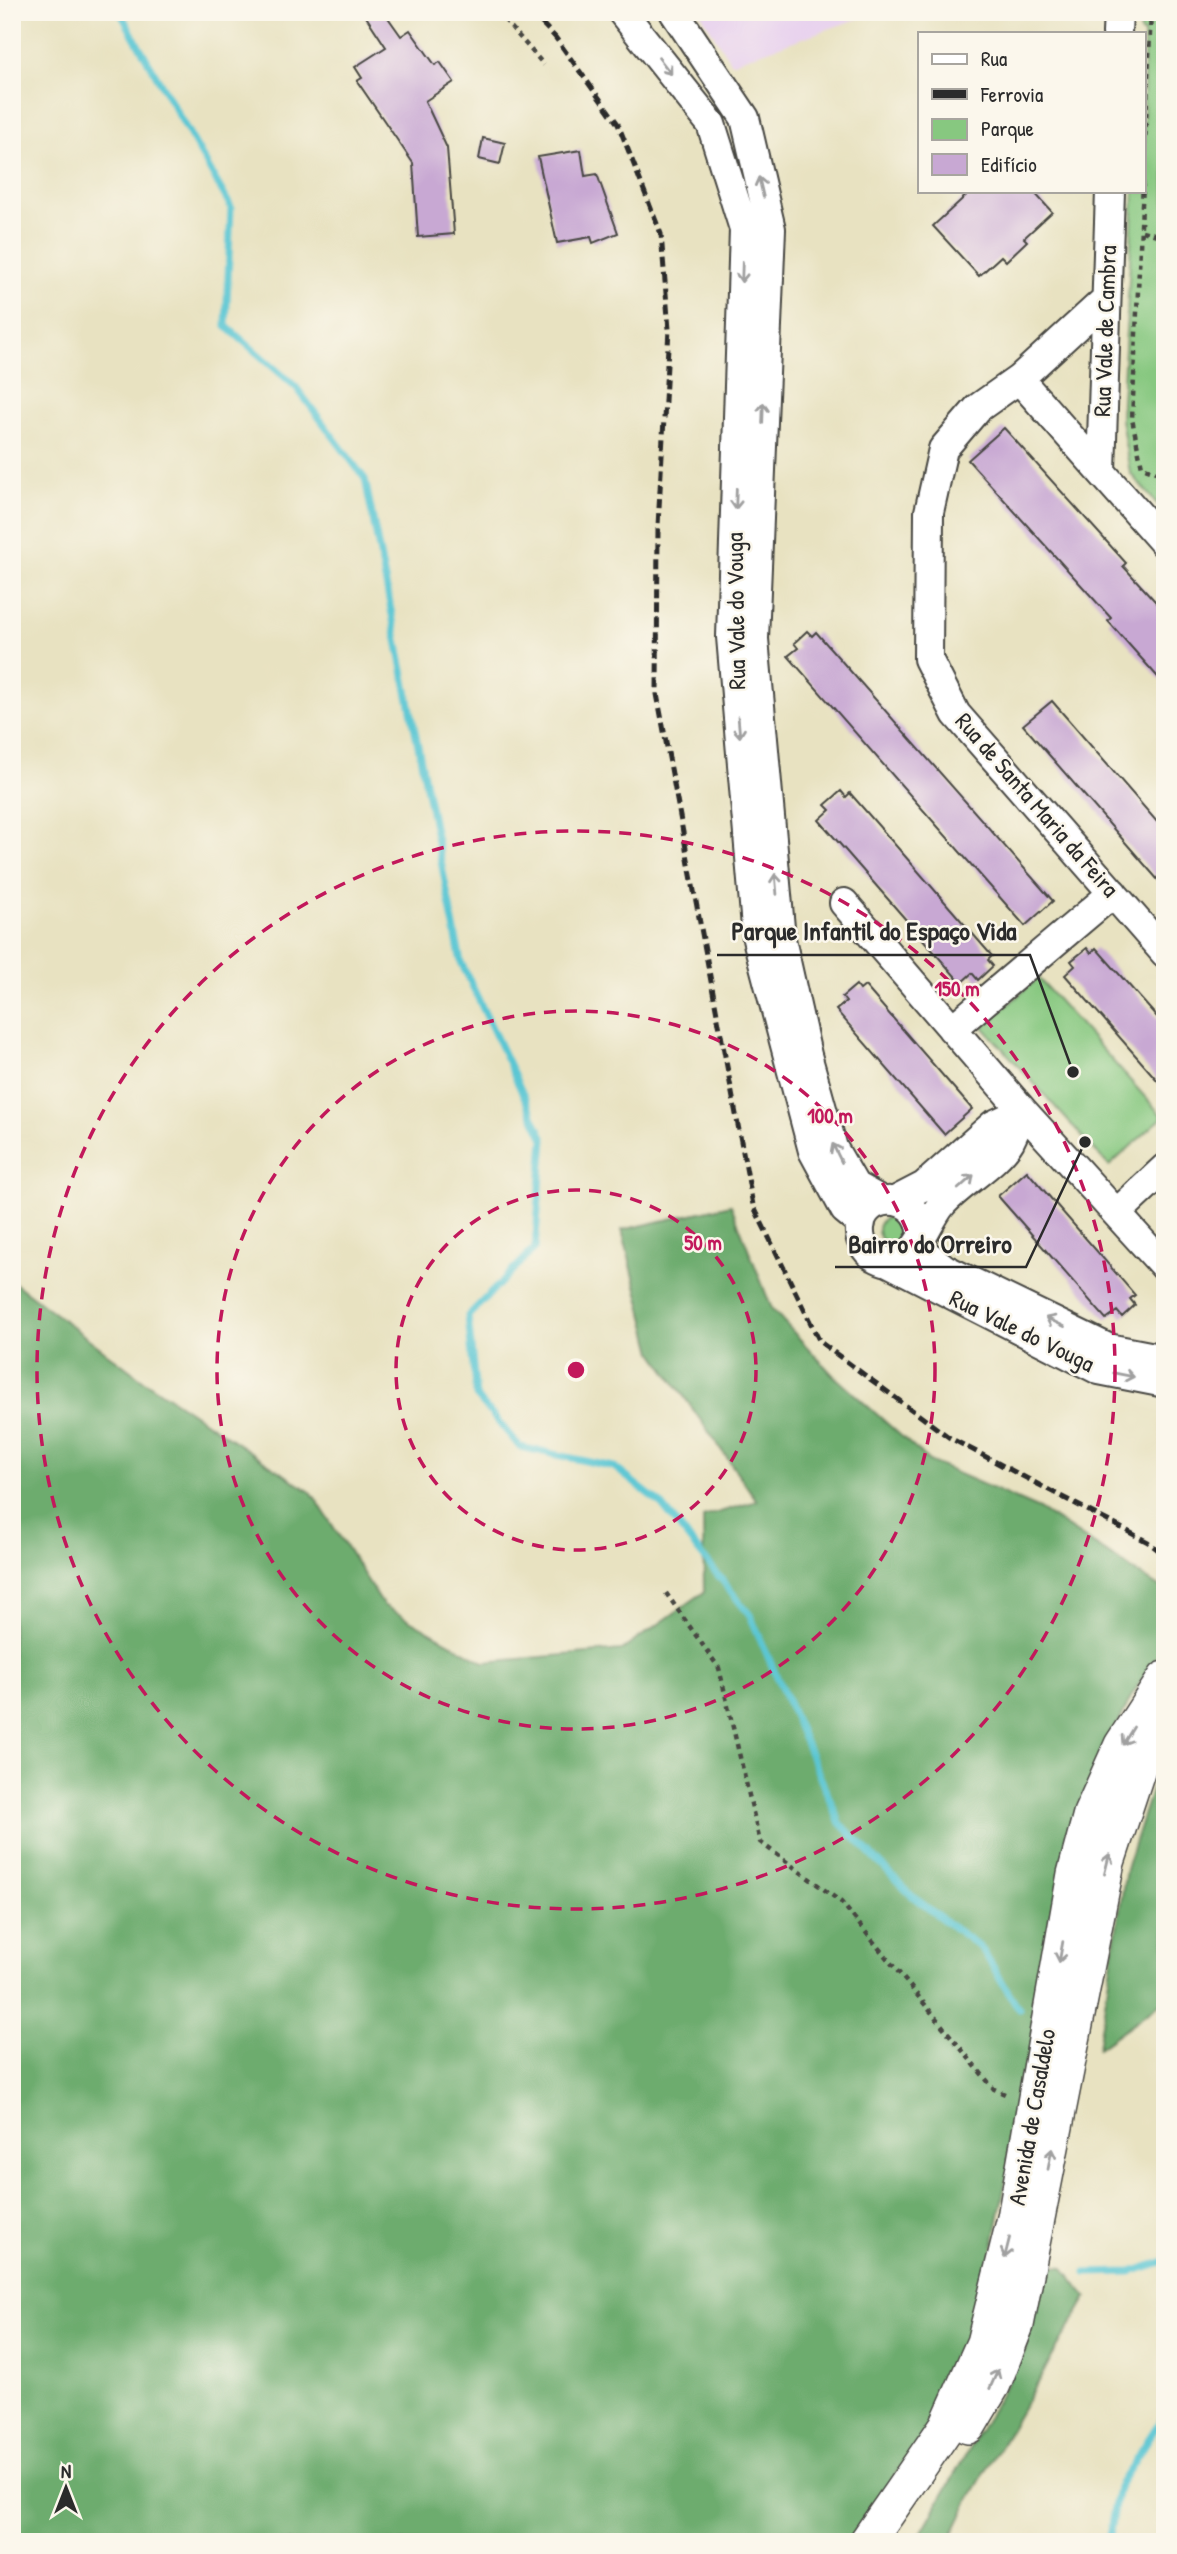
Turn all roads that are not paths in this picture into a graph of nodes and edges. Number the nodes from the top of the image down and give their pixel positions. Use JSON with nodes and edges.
{"nodes":[{"id":1,"x":622,"y":12,"type":"edge"},
{"id":2,"x":674,"y":12,"type":"edge"},
{"id":3,"x":1118,"y":12,"type":"edge"},
{"id":4,"x":1117,"y":32,"type":"edge"},
{"id":5,"x":1110,"y":192,"type":"edge"},
{"id":6,"x":1105,"y":300,"type":"junction"},
{"id":7,"x":1019,"y":379,"type":"junction"},
{"id":8,"x":1101,"y":471,"type":"junction"},
{"id":9,"x":1165,"y":544,"type":"edge"},
{"id":10,"x":1113,"y":893,"type":"junction"},
{"id":11,"x":844,"y":903,"type":"dead end"},
{"id":12,"x":1165,"y":953,"type":"edge"},
{"id":13,"x":951,"y":1029,"type":"junction"},
{"id":14,"x":1023,"y":1111,"type":"junction"},
{"id":15,"x":1165,"y":1168,"type":"edge"},
{"id":16,"x":889,"y":1200,"type":"junction"},
{"id":17,"x":1118,"y":1212,"type":"junction"},
{"id":18,"x":861,"y":1223,"type":"junction"},
{"id":19,"x":920,"y":1240,"type":"junction"},
{"id":20,"x":886,"y":1261,"type":"junction"},
{"id":21,"x":1165,"y":1267,"type":"edge"},
{"id":22,"x":1165,"y":1359,"type":"edge"},
{"id":23,"x":1165,"y":1383,"type":"edge"},
{"id":24,"x":1165,"y":1679,"type":"edge"},
{"id":25,"x":1165,"y":1724,"type":"edge"},
{"id":26,"x":867,"y":2542,"type":"edge"},
{"id":27,"x":895,"y":2542,"type":"edge"}],
"edges":[{"from":1,"to":18,"type":"street","name":"Rua Vale do Vouga","one_way":true},
{"from":16,"to":2,"type":"street","name":"Rua Vale do Vouga","one_way":true},
{"from":3,"to":4,"type":"street"},
{"from":5,"to":6,"type":"street","name":"Rua Vale de Cambra"},
{"from":6,"to":7,"type":"street","name":"Rua de Santa Maria da Feira"},
{"from":6,"to":8,"type":"street","name":"Rua Vale de Cambra"},
{"from":7,"to":8,"type":"street","name":"Rua Vale de Cambra"},
{"from":7,"to":10,"type":"street","name":"Rua de Santa Maria da Feira"},
{"from":8,"to":9,"type":"street","name":"Rua Vale de Cambra"},
{"from":10,"to":12,"type":"street","name":"Rua de Santa Maria da Feira"},
{"from":10,"to":13,"type":"street"},
{"from":11,"to":13,"type":"street"},
{"from":13,"to":14,"type":"street"},
{"from":14,"to":16,"type":"street"},
{"from":14,"to":17,"type":"street"},
{"from":19,"to":14,"type":"street","one_way":true},
{"from":15,"to":17,"type":"street"},
{"from":16,"to":18,"type":"street"},
{"from":16,"to":19,"type":"street","name":"Rua Vale do Vouga"},
{"from":17,"to":21,"type":"street"},
{"from":18,"to":20,"type":"street","name":"Rua Vale do Vouga"},
{"from":19,"to":20,"type":"street"},
{"from":22,"to":19,"type":"street","name":"Rua Vale do Vouga","one_way":true},
{"from":20,"to":23,"type":"street","name":"Rua Vale do Vouga","one_way":true},
{"from":24,"to":26,"type":"street","name":"Avenida de Casaldelo","one_way":true},
{"from":27,"to":25,"type":"street","name":"Avenida de Casaldelo","one_way":true}]}
